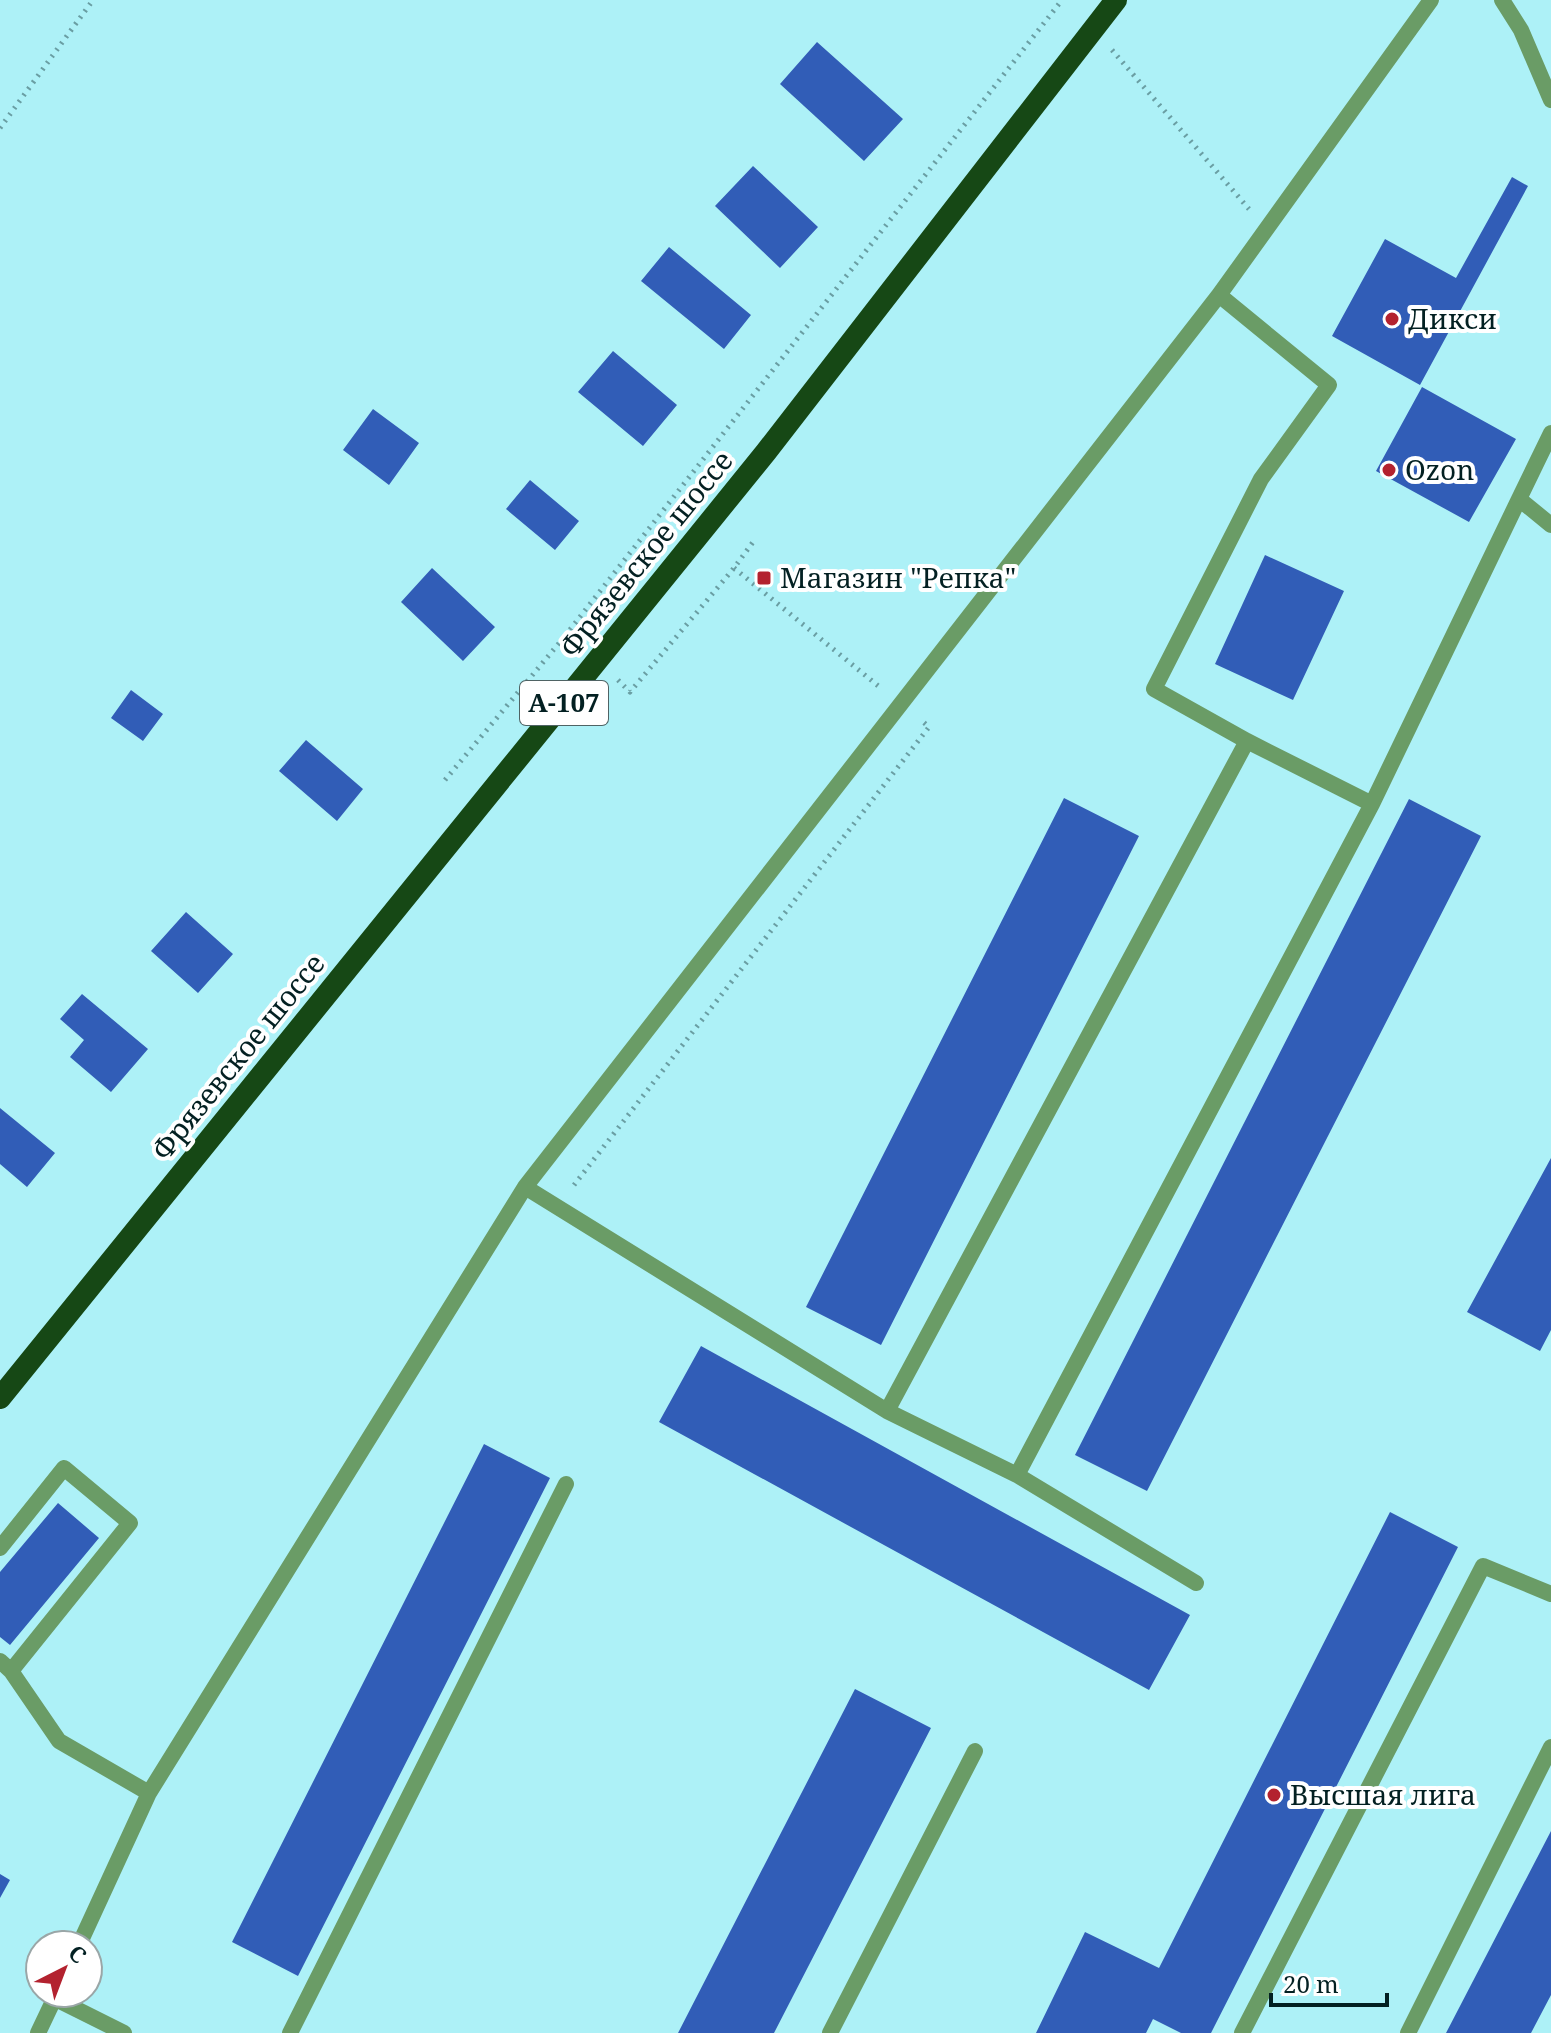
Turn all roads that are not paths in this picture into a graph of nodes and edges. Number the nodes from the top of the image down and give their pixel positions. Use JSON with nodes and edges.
{"nodes":[{"id":1,"x":1116,"y":0,"type":"edge"},
{"id":2,"x":1431,"y":0,"type":"edge"},
{"id":3,"x":1502,"y":0,"type":"edge"},
{"id":4,"x":1547,"y":81,"type":"edge"},
{"id":5,"x":1551,"y":100,"type":"edge"},
{"id":6,"x":1219,"y":295,"type":"junction"},
{"id":7,"x":1551,"y":433,"type":"edge"},
{"id":8,"x":1519,"y":499,"type":"junction"},
{"id":9,"x":1551,"y":525,"type":"edge"},
{"id":10,"x":1247,"y":741,"type":"junction"},
{"id":11,"x":1372,"y":804,"type":"junction"},
{"id":12,"x":525,"y":1187,"type":"junction"},
{"id":13,"x":0,"y":1398,"type":"edge"},
{"id":14,"x":887,"y":1411,"type":"junction"},
{"id":15,"x":1017,"y":1475,"type":"junction"},
{"id":16,"x":566,"y":1484,"type":"dead end"},
{"id":17,"x":0,"y":1548,"type":"edge"},
{"id":18,"x":1196,"y":1583,"type":"dead end"},
{"id":19,"x":1551,"y":1594,"type":"edge"},
{"id":20,"x":6,"y":1666,"type":"edge"},
{"id":21,"x":1551,"y":1747,"type":"edge"},
{"id":22,"x":975,"y":1751,"type":"dead end"},
{"id":23,"x":149,"y":1793,"type":"junction"},
{"id":24,"x":86,"y":1929,"type":"edge"},
{"id":25,"x":50,"y":2009,"type":"edge"},
{"id":26,"x":80,"y":2009,"type":"edge"},
{"id":27,"x":38,"y":2033,"type":"edge"},
{"id":28,"x":124,"y":2033,"type":"edge"},
{"id":29,"x":290,"y":2033,"type":"edge"},
{"id":30,"x":830,"y":2033,"type":"edge"},
{"id":31,"x":1242,"y":2033,"type":"edge"},
{"id":32,"x":1408,"y":2033,"type":"edge"}],
"edges":[{"from":1,"to":13,"type":"highway","name":"Фрязевское шоссе","number":"А-107"},
{"from":2,"to":6,"type":"lane"},
{"from":3,"to":4,"type":"lane"},
{"from":4,"to":5,"type":"lane"},
{"from":6,"to":10,"type":"lane"},
{"from":6,"to":12,"type":"lane"},
{"from":7,"to":8,"type":"lane"},
{"from":8,"to":9,"type":"lane"},
{"from":8,"to":11,"type":"lane"},
{"from":10,"to":11,"type":"lane"},
{"from":10,"to":14,"type":"lane"},
{"from":11,"to":15,"type":"lane"},
{"from":12,"to":14,"type":"lane"},
{"from":12,"to":23,"type":"lane"},
{"from":14,"to":15,"type":"lane"},
{"from":15,"to":18,"type":"lane"},
{"from":16,"to":29,"type":"lane"},
{"from":17,"to":20,"type":"lane"},
{"from":19,"to":31,"type":"lane"},
{"from":20,"to":23,"type":"lane"},
{"from":21,"to":32,"type":"lane"},
{"from":22,"to":30,"type":"lane"},
{"from":23,"to":24,"type":"lane"},
{"from":25,"to":27,"type":"lane"},
{"from":26,"to":28,"type":"lane"}]}
